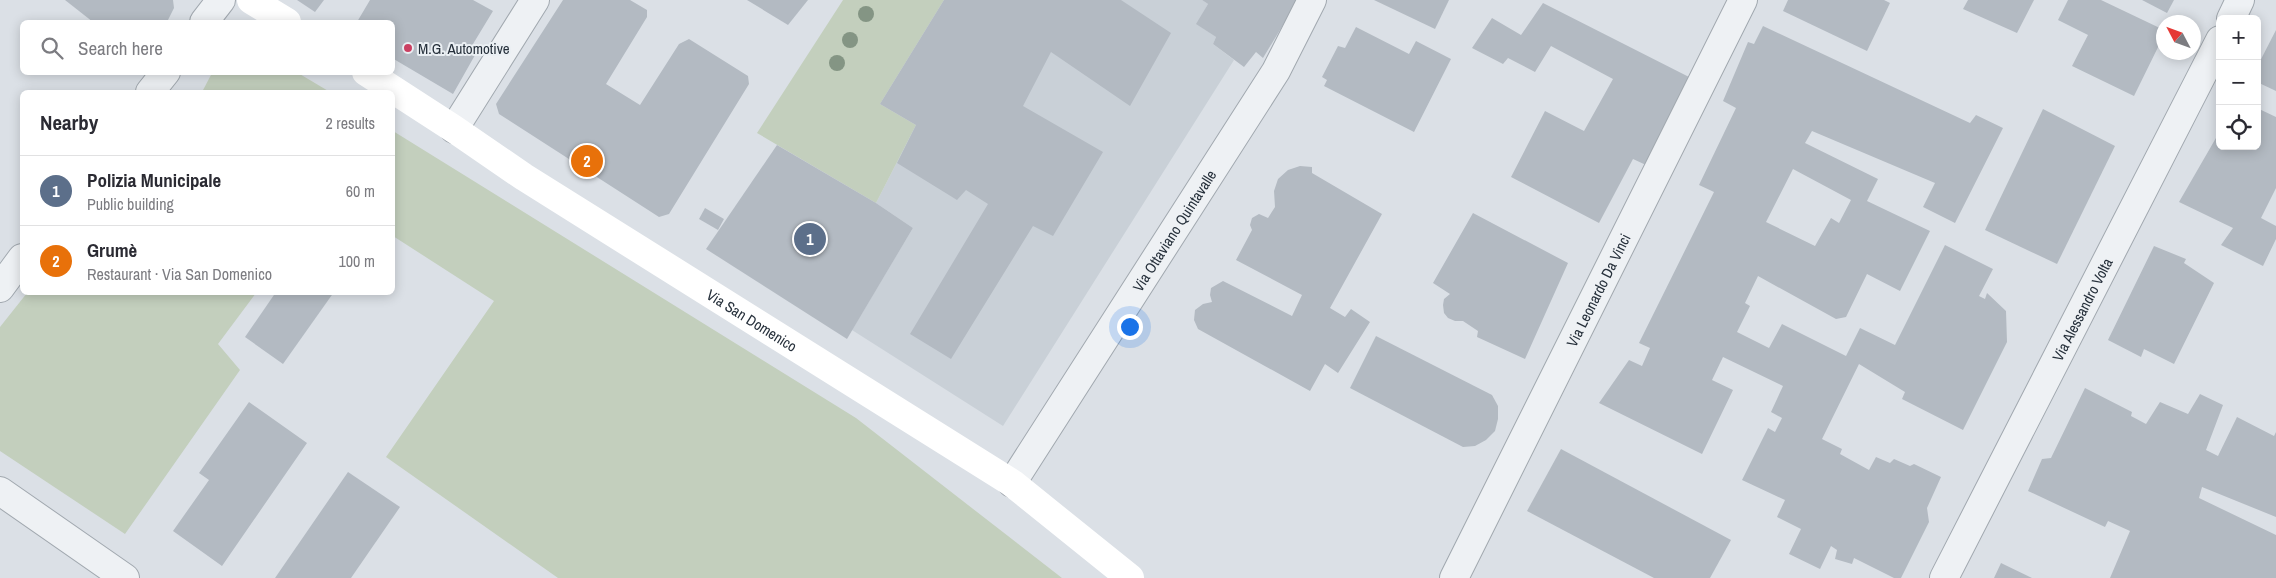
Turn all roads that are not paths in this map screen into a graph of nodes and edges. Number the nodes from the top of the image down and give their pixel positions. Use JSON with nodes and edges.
{"nodes":[{"id":1,"x":221,"y":0,"type":"edge"},
{"id":2,"x":251,"y":0,"type":"edge"},
{"id":3,"x":535,"y":0,"type":"edge"},
{"id":4,"x":1312,"y":0,"type":"edge"},
{"id":5,"x":1743,"y":0,"type":"edge"},
{"id":6,"x":2240,"y":0,"type":"edge"},
{"id":7,"x":2233,"y":15,"type":"edge"},
{"id":8,"x":206,"y":20,"type":"edge"},
{"id":9,"x":284,"y":20,"type":"edge"},
{"id":10,"x":2216,"y":48,"type":"edge"},
{"id":11,"x":164,"y":75,"type":"edge"},
{"id":12,"x":371,"y":75,"type":"edge"},
{"id":13,"x":152,"y":90,"type":"edge"},
{"id":14,"x":394,"y":90,"type":"edge"},
{"id":15,"x":395,"y":91,"type":"edge"},
{"id":16,"x":454,"y":129,"type":"junction"},
{"id":17,"x":20,"y":261,"type":"edge"},
{"id":18,"x":0,"y":288,"type":"edge"},
{"id":19,"x":1012,"y":483,"type":"junction"},
{"id":20,"x":0,"y":490,"type":"edge"},
{"id":21,"x":126,"y":578,"type":"edge"},
{"id":22,"x":1130,"y":578,"type":"edge"},
{"id":23,"x":1454,"y":578,"type":"edge"},
{"id":24,"x":1944,"y":578,"type":"edge"}],
"edges":[{"from":1,"to":8,"type":"street"},
{"from":2,"to":9,"type":"street"},
{"from":3,"to":16,"type":"street"},
{"from":4,"to":19,"type":"street","name":"Via Ottaviano Quintavalle"},
{"from":5,"to":23,"type":"street","name":"Via Leonardo Da Vinci"},
{"from":6,"to":7,"type":"street"},
{"from":10,"to":24,"type":"street","name":"Via Alessandro Volta"},
{"from":11,"to":13,"type":"street"},
{"from":12,"to":14,"type":"street","name":"Via San Domenico"},
{"from":15,"to":16,"type":"street","name":"Via San Domenico"},
{"from":16,"to":19,"type":"street","name":"Via San Domenico"},
{"from":17,"to":18,"type":"street"},
{"from":19,"to":22,"type":"street","name":"Via San Domenico"},
{"from":20,"to":21,"type":"street"}]}
